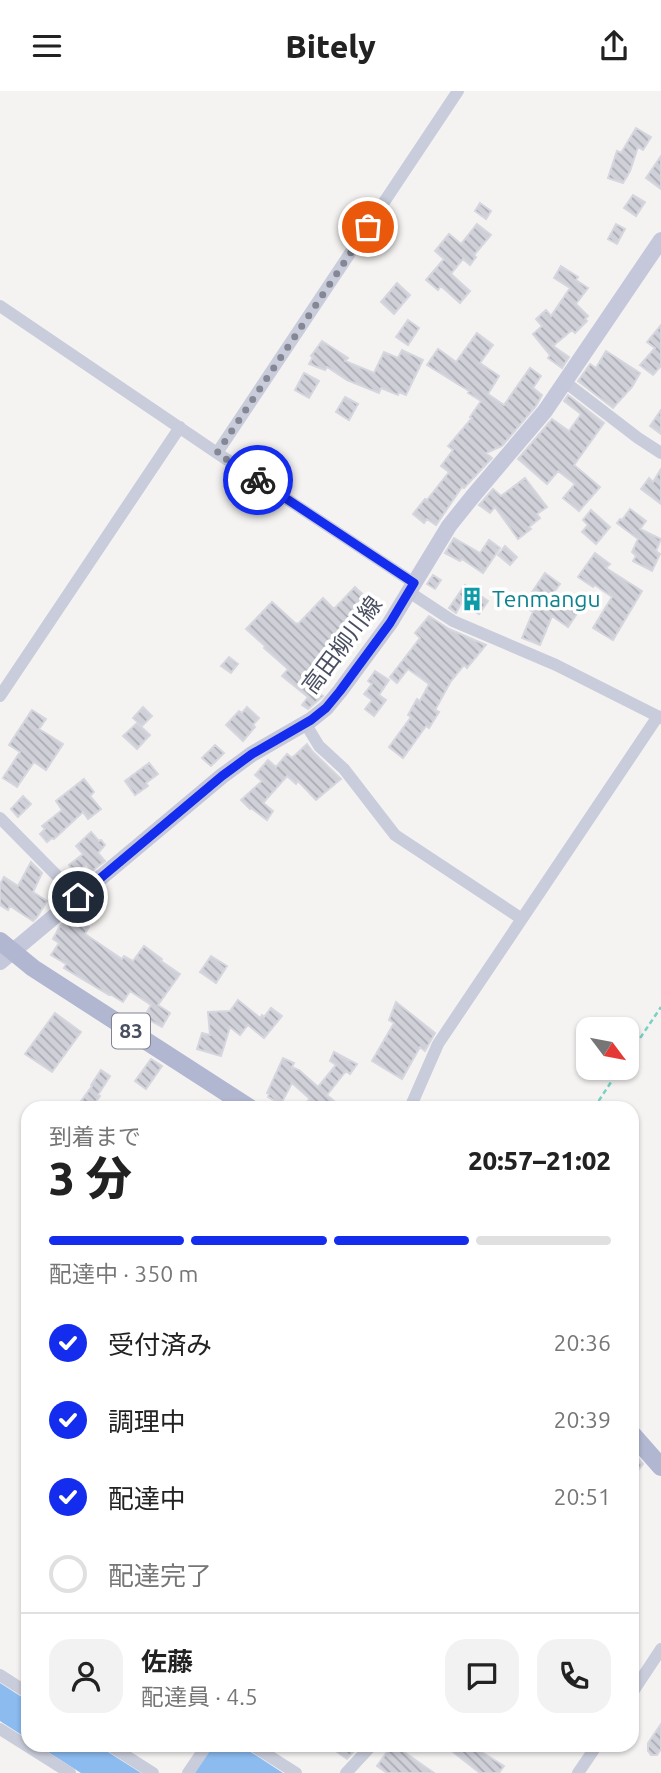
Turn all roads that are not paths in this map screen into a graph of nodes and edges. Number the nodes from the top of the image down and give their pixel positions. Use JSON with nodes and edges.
{"nodes":[{"id":1,"x":458,"y":91,"type":"edge"},
{"id":2,"x":661,"y":240,"type":"edge"},
{"id":3,"x":0,"y":306,"type":"edge"},
{"id":4,"x":565,"y":382,"type":"junction"},
{"id":5,"x":180,"y":427,"type":"junction"},
{"id":6,"x":217,"y":453,"type":"junction"},
{"id":7,"x":661,"y":453,"type":"edge"},
{"id":8,"x":412,"y":587,"type":"junction"},
{"id":9,"x":0,"y":696,"type":"edge"},
{"id":10,"x":659,"y":717,"type":"edge"},
{"id":11,"x":305,"y":723,"type":"junction"},
{"id":12,"x":0,"y":818,"type":"edge"},
{"id":13,"x":78,"y":897,"type":"junction"},
{"id":14,"x":522,"y":919,"type":"junction"},
{"id":15,"x":4,"y":952,"type":"edge"},
{"id":16,"x":239,"y":1101,"type":"edge"},
{"id":17,"x":413,"y":1101,"type":"edge"},
{"id":18,"x":639,"y":1442,"type":"edge"},
{"id":19,"x":661,"y":1467,"type":"edge"},
{"id":20,"x":661,"y":1649,"type":"edge"},
{"id":21,"x":0,"y":1675,"type":"edge"},
{"id":22,"x":639,"y":1682,"type":"edge"},
{"id":23,"x":21,"y":1688,"type":"edge"},
{"id":24,"x":0,"y":1729,"type":"edge"},
{"id":25,"x":21,"y":1742,"type":"edge"},
{"id":26,"x":37,"y":1752,"type":"edge"},
{"id":27,"x":120,"y":1752,"type":"edge"},
{"id":28,"x":202,"y":1752,"type":"edge"},
{"id":29,"x":263,"y":1752,"type":"edge"},
{"id":30,"x":366,"y":1752,"type":"edge"},
{"id":31,"x":592,"y":1752,"type":"edge"},
{"id":32,"x":70,"y":1773,"type":"edge"},
{"id":33,"x":153,"y":1773,"type":"edge"},
{"id":34,"x":188,"y":1773,"type":"edge"},
{"id":35,"x":296,"y":1773,"type":"edge"},
{"id":36,"x":346,"y":1773,"type":"edge"},
{"id":37,"x":578,"y":1773,"type":"edge"}],
"edges":[{"from":1,"to":6,"type":"street"},
{"from":2,"to":4,"type":"main road","name":"高田柳川線"},
{"from":3,"to":5,"type":"street"},
{"from":4,"to":7,"type":"street"},
{"from":4,"to":8,"type":"main road","name":"高田柳川線"},
{"from":5,"to":6,"type":"street"},
{"from":5,"to":9,"type":"street"},
{"from":6,"to":8,"type":"street"},
{"from":8,"to":10,"type":"street"},
{"from":8,"to":11,"type":"main road","name":"高田柳川線"},
{"from":10,"to":14,"type":"street"},
{"from":11,"to":13,"type":"main road","name":"高田柳川線"},
{"from":11,"to":14,"type":"street"},
{"from":12,"to":13,"type":"street"},
{"from":13,"to":15,"type":"main road","name":"高田柳川線"},
{"from":14,"to":17,"type":"street"},
{"from":15,"to":16,"type":"main road","number":"83"},
{"from":18,"to":19,"type":"main road"},
{"from":20,"to":22,"type":"street"},
{"from":21,"to":23,"type":"street"},
{"from":24,"to":25,"type":"street"},
{"from":26,"to":32,"type":"street"},
{"from":27,"to":33,"type":"street"},
{"from":28,"to":34,"type":"street"},
{"from":29,"to":35,"type":"street"},
{"from":30,"to":36,"type":"street"},
{"from":31,"to":37,"type":"street"}]}
